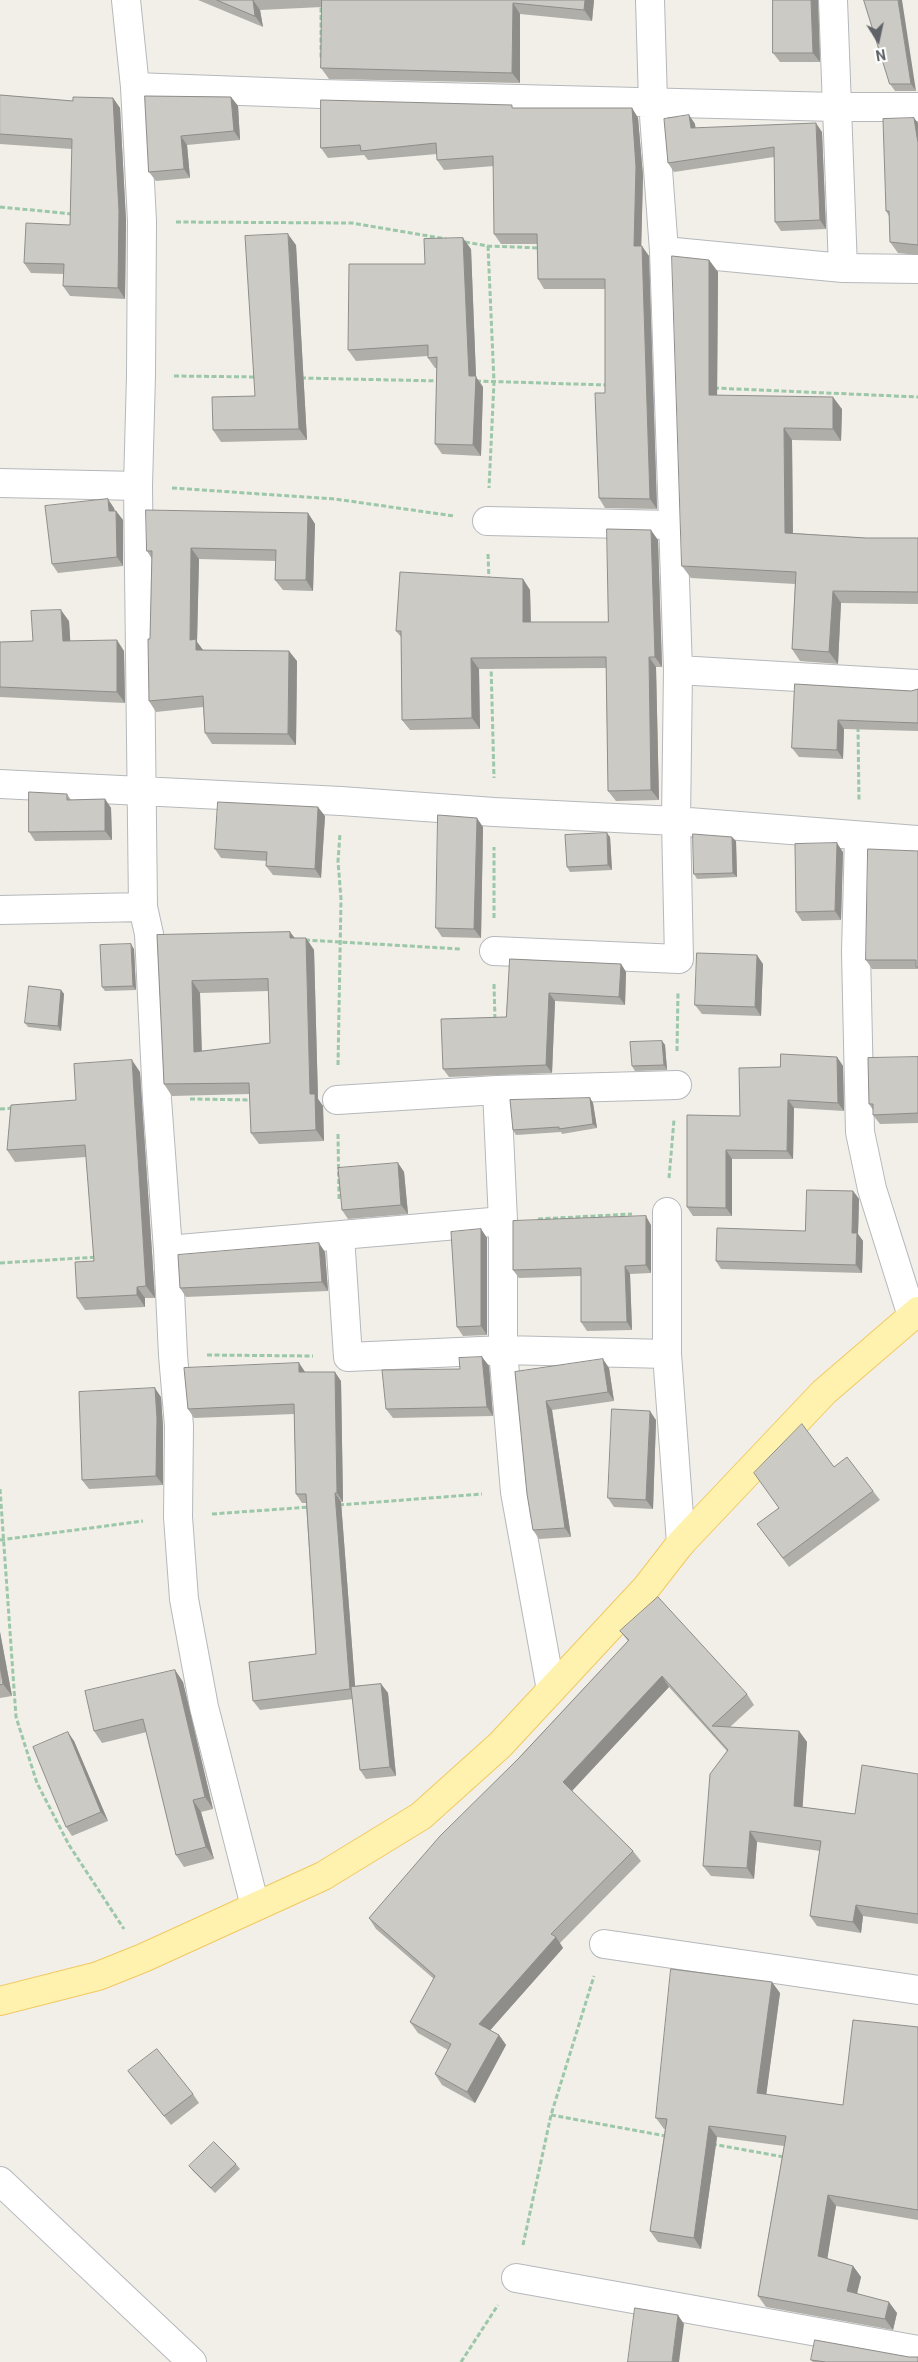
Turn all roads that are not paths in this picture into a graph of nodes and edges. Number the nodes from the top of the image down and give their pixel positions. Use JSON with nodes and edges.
{"nodes":[{"id":1,"x":126,"y":0,"type":"edge"},
{"id":2,"x":650,"y":0,"type":"edge"},
{"id":3,"x":833,"y":0,"type":"edge"},
{"id":4,"x":135,"y":87,"type":"junction"},
{"id":5,"x":653,"y":102,"type":"junction"},
{"id":6,"x":918,"y":106,"type":"edge"},
{"id":7,"x":836,"y":107,"type":"junction"},
{"id":8,"x":664,"y":251,"type":"junction"},
{"id":9,"x":843,"y":268,"type":"junction"},
{"id":10,"x":918,"y":269,"type":"edge"},
{"id":11,"x":0,"y":483,"type":"edge"},
{"id":12,"x":138,"y":486,"type":"junction"},
{"id":13,"x":487,"y":521,"type":"road end"},
{"id":14,"x":672,"y":525,"type":"junction"},
{"id":15,"x":678,"y":670,"type":"junction"},
{"id":16,"x":918,"y":684,"type":"edge"},
{"id":17,"x":0,"y":784,"type":"edge"},
{"id":18,"x":142,"y":790,"type":"junction"},
{"id":19,"x":676,"y":821,"type":"junction"},
{"id":20,"x":859,"y":836,"type":"junction"},
{"id":21,"x":918,"y":840,"type":"edge"},
{"id":22,"x":143,"y":907,"type":"junction"},
{"id":23,"x":0,"y":910,"type":"edge"},
{"id":24,"x":494,"y":951,"type":"road end"},
{"id":25,"x":677,"y":1085,"type":"dead end"},
{"id":26,"x":497,"y":1090,"type":"junction"},
{"id":27,"x":337,"y":1100,"type":"road end"},
{"id":28,"x":667,"y":1212,"type":"road end"},
{"id":29,"x":503,"y":1221,"type":"junction"},
{"id":30,"x":340,"y":1236,"type":"junction"},
{"id":31,"x":168,"y":1250,"type":"junction"},
{"id":32,"x":915,"y":1314,"type":"edge"},
{"id":33,"x":504,"y":1350,"type":"junction"},
{"id":34,"x":667,"y":1354,"type":"junction"},
{"id":35,"x":681,"y":1542,"type":"junction"},
{"id":36,"x":552,"y":1690,"type":"junction"},
{"id":37,"x":255,"y":1906,"type":"junction"},
{"id":38,"x":604,"y":1944,"type":"road end"},
{"id":39,"x":918,"y":1990,"type":"edge"},
{"id":40,"x":0,"y":2001,"type":"edge"},
{"id":41,"x":0,"y":2181,"type":"edge"},
{"id":42,"x":516,"y":2278,"type":"road end"},
{"id":43,"x":918,"y":2350,"type":"edge"},
{"id":44,"x":192,"y":2362,"type":"edge"}],
"edges":[{"from":1,"to":4,"type":"street"},
{"from":2,"to":5,"type":"street"},
{"from":3,"to":7,"type":"street"},
{"from":4,"to":5,"type":"street"},
{"from":4,"to":12,"type":"street"},
{"from":5,"to":7,"type":"street"},
{"from":5,"to":8,"type":"street"},
{"from":6,"to":7,"type":"street"},
{"from":7,"to":9,"type":"street"},
{"from":8,"to":9,"type":"street"},
{"from":8,"to":14,"type":"street"},
{"from":9,"to":10,"type":"street"},
{"from":11,"to":12,"type":"street"},
{"from":12,"to":18,"type":"street"},
{"from":13,"to":14,"type":"street"},
{"from":14,"to":15,"type":"street"},
{"from":15,"to":16,"type":"street"},
{"from":15,"to":19,"type":"street"},
{"from":17,"to":18,"type":"street"},
{"from":18,"to":19,"type":"street"},
{"from":18,"to":22,"type":"street"},
{"from":19,"to":20,"type":"street"},
{"from":19,"to":24,"type":"street"},
{"from":20,"to":21,"type":"street"},
{"from":20,"to":32,"type":"street"},
{"from":22,"to":23,"type":"street"},
{"from":22,"to":31,"type":"street"},
{"from":25,"to":26,"type":"street"},
{"from":26,"to":27,"type":"street"},
{"from":26,"to":29,"type":"street"},
{"from":28,"to":34,"type":"street"},
{"from":29,"to":30,"type":"street"},
{"from":29,"to":33,"type":"street"},
{"from":30,"to":31,"type":"street"},
{"from":30,"to":33,"type":"street"},
{"from":31,"to":37,"type":"street"},
{"from":32,"to":35,"type":"main road"},
{"from":33,"to":34,"type":"street"},
{"from":33,"to":36,"type":"street"},
{"from":34,"to":35,"type":"street"},
{"from":35,"to":36,"type":"main road"},
{"from":36,"to":37,"type":"main road"},
{"from":37,"to":40,"type":"main road"},
{"from":38,"to":39,"type":"street"},
{"from":41,"to":44,"type":"street"},
{"from":42,"to":43,"type":"street"}]}
